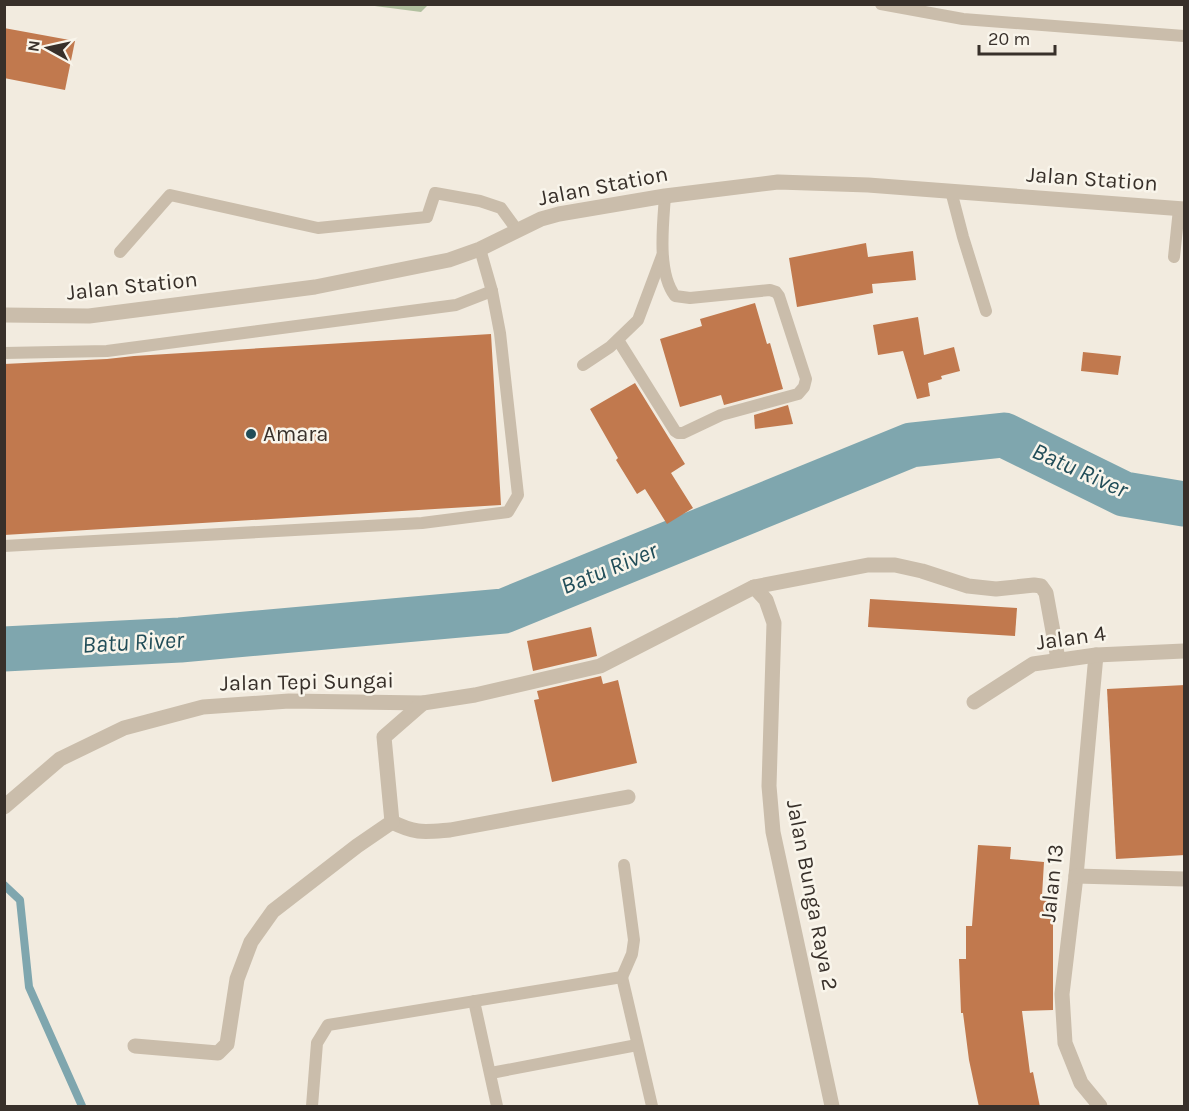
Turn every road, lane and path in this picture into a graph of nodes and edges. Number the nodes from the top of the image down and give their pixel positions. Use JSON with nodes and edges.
{"nodes":[{"id":1,"x":881,"y":4,"type":"edge"},
{"id":2,"x":1185,"y":36,"type":"edge"},
{"id":3,"x":951,"y":191,"type":"junction"},
{"id":4,"x":665,"y":196,"type":"junction"},
{"id":5,"x":1182,"y":209,"type":"edge"},
{"id":6,"x":518,"y":230,"type":"junction"},
{"id":7,"x":480,"y":249,"type":"junction"},
{"id":8,"x":120,"y":252,"type":"dead end"},
{"id":9,"x":662,"y":255,"type":"junction"},
{"id":10,"x":1174,"y":257,"type":"dead end"},
{"id":11,"x":492,"y":291,"type":"junction"},
{"id":12,"x":986,"y":310,"type":"dead end"},
{"id":13,"x":4,"y":315,"type":"edge"},
{"id":14,"x":618,"y":340,"type":"junction"},
{"id":15,"x":4,"y":353,"type":"edge"},
{"id":16,"x":583,"y":365,"type":"dead end"},
{"id":17,"x":4,"y":546,"type":"edge"},
{"id":18,"x":754,"y":587,"type":"junction"},
{"id":19,"x":1185,"y":651,"type":"edge"},
{"id":20,"x":1096,"y":655,"type":"junction"},
{"id":21,"x":1058,"y":659,"type":"junction"},
{"id":22,"x":974,"y":702,"type":"dead end"},
{"id":23,"x":423,"y":703,"type":"junction"},
{"id":24,"x":628,"y":797,"type":"dead end"},
{"id":25,"x":4,"y":807,"type":"edge"},
{"id":26,"x":392,"y":822,"type":"junction"},
{"id":27,"x":624,"y":865,"type":"dead end"},
{"id":28,"x":1076,"y":876,"type":"junction"},
{"id":29,"x":1185,"y":879,"type":"edge"},
{"id":30,"x":621,"y":977,"type":"junction"},
{"id":31,"x":474,"y":1001,"type":"junction"},
{"id":32,"x":637,"y":1045,"type":"junction"},
{"id":33,"x":135,"y":1046,"type":"dead end"},
{"id":34,"x":491,"y":1073,"type":"junction"},
{"id":35,"x":312,"y":1107,"type":"edge"},
{"id":36,"x":497,"y":1107,"type":"edge"},
{"id":37,"x":651,"y":1107,"type":"edge"},
{"id":38,"x":832,"y":1107,"type":"edge"},
{"id":39,"x":1100,"y":1107,"type":"edge"}],
"edges":[{"from":1,"to":2,"type":"lane"},
{"from":3,"to":4,"type":"street","name":"Jalan Station"},
{"from":3,"to":5,"type":"street","name":"Jalan Station"},
{"from":3,"to":12,"type":"lane"},
{"from":4,"to":6,"type":"street","name":"Jalan Station"},
{"from":4,"to":9,"type":"lane"},
{"from":5,"to":10,"type":"lane"},
{"from":6,"to":7,"type":"street","name":"Jalan Station"},
{"from":6,"to":8,"type":"lane"},
{"from":7,"to":11,"type":"lane"},
{"from":7,"to":13,"type":"street","name":"Jalan Station"},
{"from":9,"to":14,"type":"lane"},
{"from":9,"to":14,"type":"lane"},
{"from":11,"to":15,"type":"lane"},
{"from":11,"to":17,"type":"lane"},
{"from":14,"to":16,"type":"lane"},
{"from":18,"to":21,"type":"street","name":"Jalan Tepi Sungai"},
{"from":18,"to":23,"type":"street","name":"Jalan Tepi Sungai"},
{"from":18,"to":38,"type":"street","name":"Jalan Bunga Raya 2"},
{"from":19,"to":20,"type":"street","name":"Jalan 4"},
{"from":20,"to":21,"type":"street","name":"Jalan 4"},
{"from":20,"to":28,"type":"street","name":"Jalan 13"},
{"from":21,"to":22,"type":"street","name":"Jalan 4"},
{"from":23,"to":25,"type":"street","name":"Jalan Tepi Sungai"},
{"from":23,"to":26,"type":"street","name":"Jalan Tepi Sungai"},
{"from":24,"to":26,"type":"street"},
{"from":26,"to":33,"type":"street"},
{"from":27,"to":30,"type":"lane"},
{"from":28,"to":29,"type":"street"},
{"from":28,"to":39,"type":"street","name":"Jalan 13"},
{"from":30,"to":31,"type":"lane"},
{"from":30,"to":32,"type":"lane"},
{"from":31,"to":34,"type":"lane"},
{"from":31,"to":35,"type":"lane"},
{"from":32,"to":34,"type":"lane"},
{"from":32,"to":37,"type":"lane"},
{"from":34,"to":36,"type":"lane"}]}
